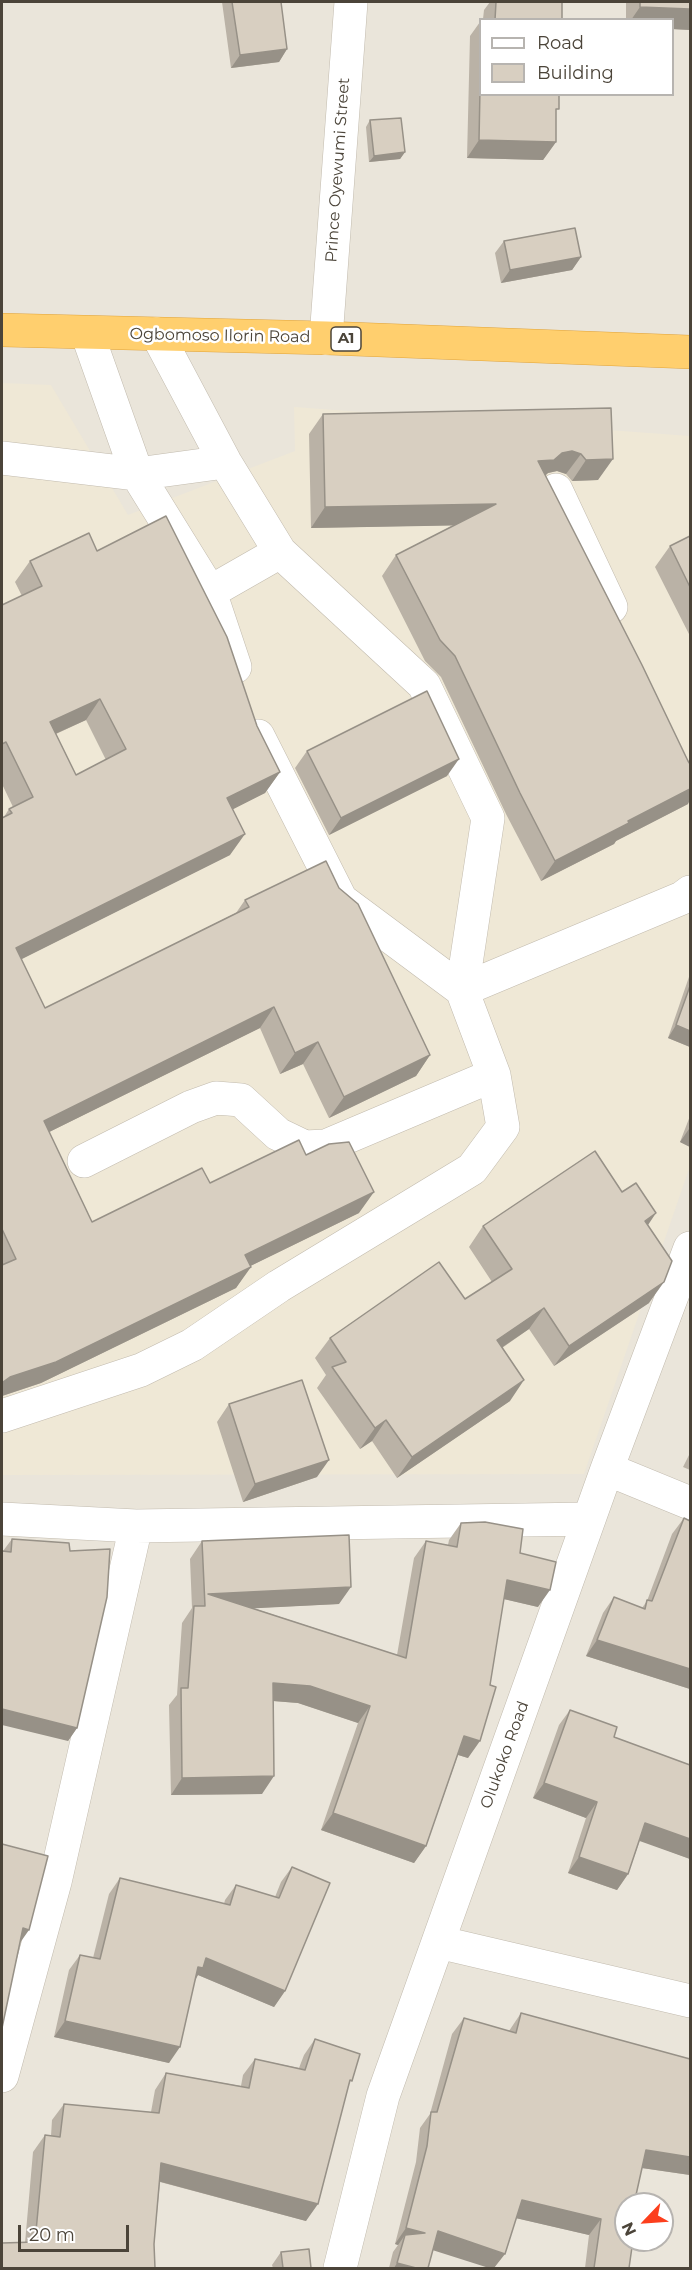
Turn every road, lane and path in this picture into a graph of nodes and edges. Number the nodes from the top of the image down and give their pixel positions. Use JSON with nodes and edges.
{"nodes":[{"id":1,"x":351,"y":2,"type":"edge"},
{"id":2,"x":2,"y":330,"type":"edge"},
{"id":3,"x":87,"y":333,"type":"junction"},
{"id":4,"x":157,"y":334,"type":"junction"},
{"id":5,"x":326,"y":338,"type":"junction"},
{"id":6,"x":690,"y":352,"type":"edge"},
{"id":7,"x":2,"y":458,"type":"edge"},
{"id":8,"x":225,"y":462,"type":"junction"},
{"id":9,"x":137,"y":474,"type":"junction"},
{"id":10,"x":556,"y":490,"type":"edge"},
{"id":11,"x":279,"y":552,"type":"junction"},
{"id":12,"x":210,"y":592,"type":"junction"},
{"id":13,"x":626,"y":638,"type":"edge"},
{"id":14,"x":690,"y":892,"type":"edge"},
{"id":15,"x":462,"y":990,"type":"junction"},
{"id":16,"x":494,"y":1075,"type":"junction"},
{"id":17,"x":84,"y":1161,"type":"dead end"},
{"id":18,"x":690,"y":1248,"type":"edge"},
{"id":19,"x":2,"y":1416,"type":"edge"},
{"id":20,"x":607,"y":1469,"type":"junction"},
{"id":21,"x":690,"y":1503,"type":"edge"},
{"id":22,"x":2,"y":1519,"type":"edge"},
{"id":23,"x":589,"y":1519,"type":"junction"},
{"id":24,"x":136,"y":1526,"type":"junction"},
{"id":25,"x":438,"y":1942,"type":"junction"},
{"id":26,"x":690,"y":2001,"type":"edge"},
{"id":27,"x":2,"y":2076,"type":"edge"},
{"id":28,"x":340,"y":2268,"type":"edge"}],
"edges":[{"from":1,"to":5,"type":"street","name":"Prince Oyewumi Street"},
{"from":2,"to":3,"type":"highway","name":"Ogbomoso Ilorin Road","number":"A1"},
{"from":3,"to":4,"type":"highway","name":"Ogbomoso Ilorin Road","number":"A1"},
{"from":3,"to":9,"type":"street"},
{"from":4,"to":5,"type":"highway","name":"Ogbomoso Ilorin Road","number":"A1"},
{"from":4,"to":8,"type":"street"},
{"from":5,"to":6,"type":"highway","name":"Ogbomoso Ilorin Road","number":"A1"},
{"from":7,"to":9,"type":"street"},
{"from":8,"to":9,"type":"street"},
{"from":8,"to":11,"type":"street"},
{"from":9,"to":12,"type":"street"},
{"from":10,"to":13,"type":"street"},
{"from":11,"to":12,"type":"street"},
{"from":11,"to":15,"type":"street"},
{"from":12,"to":15,"type":"street"},
{"from":14,"to":15,"type":"street"},
{"from":15,"to":16,"type":"street"},
{"from":16,"to":17,"type":"street"},
{"from":16,"to":19,"type":"street"},
{"from":18,"to":20,"type":"street","name":"Olukoko Road"},
{"from":20,"to":21,"type":"street"},
{"from":20,"to":23,"type":"street","name":"Olukoko Road"},
{"from":22,"to":24,"type":"street"},
{"from":23,"to":24,"type":"street"},
{"from":23,"to":25,"type":"street","name":"Olukoko Road"},
{"from":24,"to":27,"type":"street"},
{"from":25,"to":26,"type":"street"},
{"from":25,"to":28,"type":"street","name":"Olukoko Road"}]}
